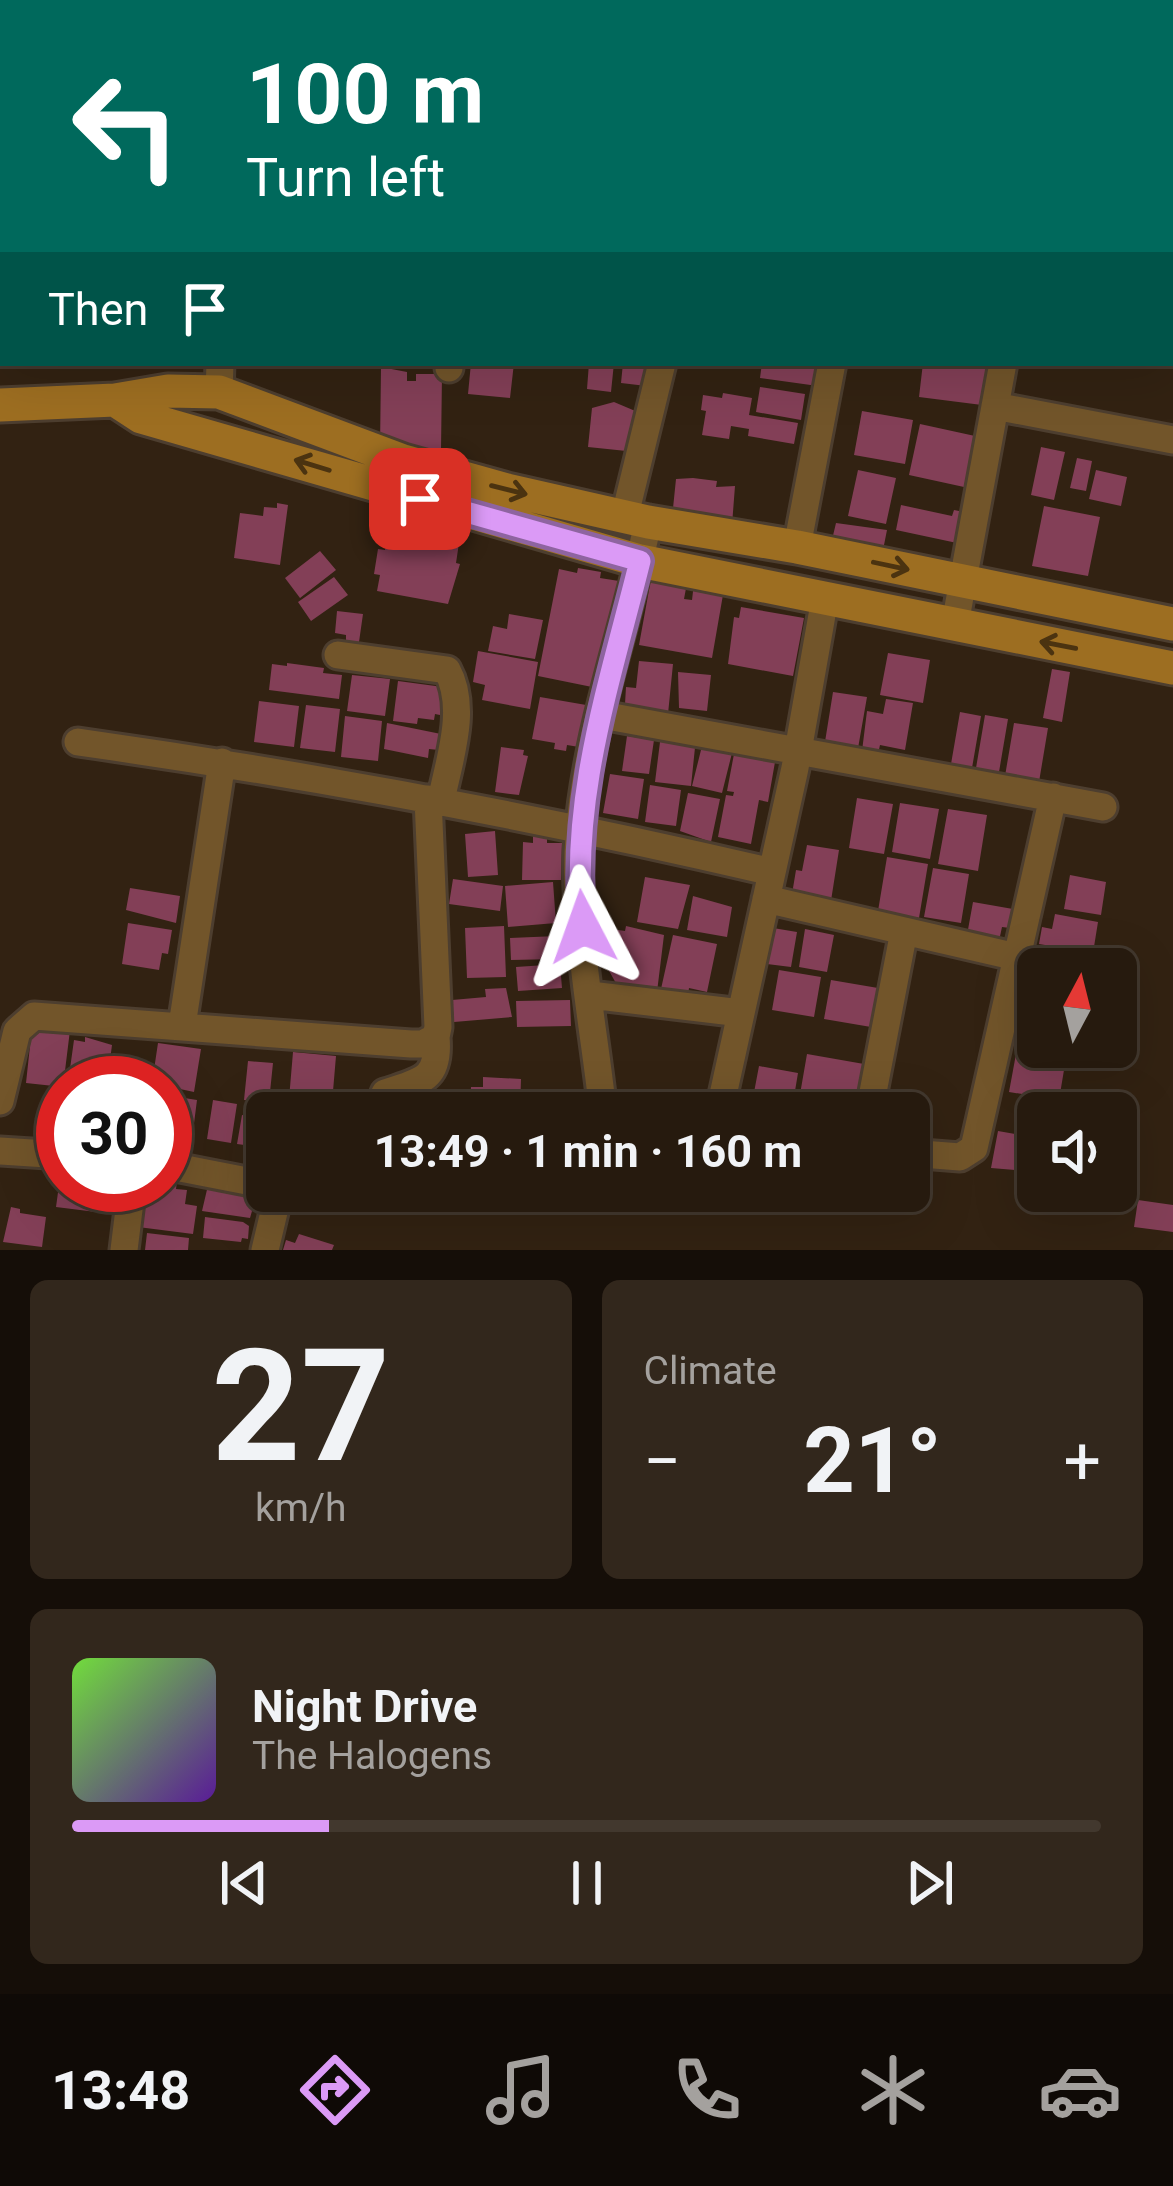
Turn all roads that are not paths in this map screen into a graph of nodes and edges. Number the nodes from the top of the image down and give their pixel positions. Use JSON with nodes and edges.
{"nodes":[{"id":1,"x":662,"y":366,"type":"edge"},
{"id":2,"x":831,"y":366,"type":"edge"},
{"id":3,"x":1002,"y":366,"type":"edge"},
{"id":4,"x":219,"y":378,"type":"edge"},
{"id":5,"x":115,"y":400,"type":"junction"},
{"id":6,"x":0,"y":405,"type":"edge"},
{"id":7,"x":995,"y":406,"type":"junction"},
{"id":8,"x":1173,"y":440,"type":"edge"},
{"id":9,"x":636,"y":519,"type":"junction"},
{"id":10,"x":797,"y":547,"type":"junction"},
{"id":11,"x":640,"y":561,"type":"junction"},
{"id":12,"x":965,"y":581,"type":"junction"},
{"id":13,"x":825,"y":598,"type":"junction"},
{"id":14,"x":955,"y":624,"type":"junction"},
{"id":15,"x":1173,"y":624,"type":"edge"},
{"id":16,"x":338,"y":655,"type":"dead end"},
{"id":17,"x":1173,"y":668,"type":"edge"},
{"id":18,"x":602,"y":715,"type":"junction"},
{"id":19,"x":78,"y":742,"type":"dead end"},
{"id":20,"x":798,"y":748,"type":"junction"},
{"id":21,"x":222,"y":763,"type":"junction"},
{"id":22,"x":1053,"y":797,"type":"junction"},
{"id":23,"x":435,"y":800,"type":"junction"},
{"id":24,"x":1103,"y":807,"type":"dead end"},
{"id":25,"x":580,"y":827,"type":"junction"},
{"id":26,"x":769,"y":885,"type":"junction"},
{"id":27,"x":904,"y":931,"type":"junction"},
{"id":28,"x":1019,"y":948,"type":"edge"},
{"id":29,"x":1017,"y":957,"type":"joint"},
{"id":30,"x":590,"y":995,"type":"junction"},
{"id":31,"x":741,"y":1013,"type":"junction"},
{"id":32,"x":182,"y":1026,"type":"junction"},
{"id":33,"x":436,"y":1037,"type":"junction"},
{"id":34,"x":388,"y":1092,"type":"edge"},
{"id":35,"x":601,"y":1092,"type":"edge"},
{"id":36,"x":724,"y":1092,"type":"edge"},
{"id":37,"x":873,"y":1092,"type":"edge"},
{"id":38,"x":0,"y":1101,"type":"edge"},
{"id":39,"x":0,"y":1151,"type":"edge"},
{"id":40,"x":36,"y":1153,"type":"edge"},
{"id":41,"x":930,"y":1155,"type":"edge"},
{"id":42,"x":192,"y":1170,"type":"edge"},
{"id":43,"x":246,"y":1181,"type":"edge"},
{"id":44,"x":129,"y":1212,"type":"edge"},
{"id":45,"x":274,"y":1212,"type":"edge"},
{"id":46,"x":124,"y":1250,"type":"edge"},
{"id":47,"x":265,"y":1250,"type":"edge"}],
"edges":[{"from":1,"to":9,"type":"street"},
{"from":2,"to":10,"type":"street"},
{"from":3,"to":7,"type":"street"},
{"from":4,"to":5,"type":"main road"},
{"from":4,"to":9,"type":"main road","one_way":true},
{"from":5,"to":6,"type":"main road"},
{"from":11,"to":5,"type":"main road","one_way":true},
{"from":7,"to":8,"type":"street"},
{"from":7,"to":12,"type":"street"},
{"from":9,"to":10,"type":"main road"},
{"from":9,"to":11,"type":"street"},
{"from":10,"to":12,"type":"main road","one_way":true},
{"from":11,"to":13,"type":"main road"},
{"from":11,"to":18,"type":"street"},
{"from":12,"to":14,"type":"street"},
{"from":12,"to":15,"type":"main road"},
{"from":13,"to":14,"type":"main road"},
{"from":13,"to":20,"type":"street"},
{"from":17,"to":14,"type":"main road","one_way":true},
{"from":16,"to":23,"type":"street"},
{"from":18,"to":20,"type":"street"},
{"from":18,"to":25,"type":"street"},
{"from":19,"to":21,"type":"street"},
{"from":20,"to":22,"type":"street"},
{"from":20,"to":26,"type":"street"},
{"from":21,"to":23,"type":"street"},
{"from":21,"to":32,"type":"street"},
{"from":22,"to":24,"type":"street"},
{"from":22,"to":28,"type":"street"},
{"from":23,"to":25,"type":"street"},
{"from":23,"to":33,"type":"street"},
{"from":25,"to":26,"type":"street"},
{"from":25,"to":30,"type":"street"},
{"from":26,"to":27,"type":"street"},
{"from":26,"to":31,"type":"street"},
{"from":27,"to":29,"type":"street"},
{"from":27,"to":37,"type":"street"},
{"from":29,"to":41,"type":"street"},
{"from":30,"to":31,"type":"street"},
{"from":30,"to":35,"type":"street"},
{"from":31,"to":36,"type":"street"},
{"from":32,"to":33,"type":"street"},
{"from":32,"to":38,"type":"street"},
{"from":33,"to":34,"type":"street"},
{"from":39,"to":40,"type":"street"},
{"from":42,"to":43,"type":"street"},
{"from":44,"to":46,"type":"street"},
{"from":45,"to":47,"type":"street"}]}
